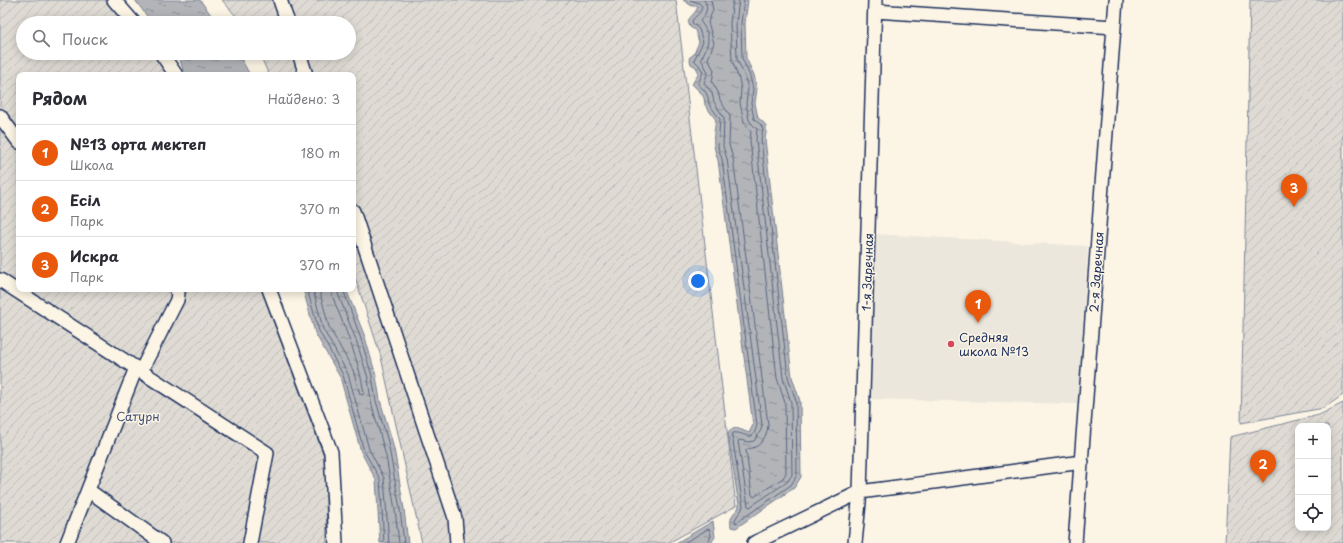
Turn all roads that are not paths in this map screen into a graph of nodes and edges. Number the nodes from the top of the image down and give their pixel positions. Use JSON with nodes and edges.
{"nodes":[{"id":1,"x":114,"y":0,"type":"edge"},
{"id":2,"x":280,"y":0,"type":"edge"},
{"id":3,"x":1116,"y":0,"type":"edge"},
{"id":4,"x":875,"y":6,"type":"edge"},
{"id":5,"x":128,"y":16,"type":"edge"},
{"id":6,"x":286,"y":16,"type":"edge"},
{"id":7,"x":1114,"y":28,"type":"junction"},
{"id":8,"x":166,"y":60,"type":"edge"},
{"id":9,"x":301,"y":60,"type":"edge"},
{"id":10,"x":174,"y":72,"type":"edge"},
{"id":11,"x":305,"y":72,"type":"edge"},
{"id":12,"x":0,"y":116,"type":"edge"},
{"id":13,"x":16,"y":138,"type":"edge"},
{"id":14,"x":356,"y":220,"type":"edge"},
{"id":15,"x":0,"y":280,"type":"edge"},
{"id":16,"x":16,"y":290,"type":"edge"},
{"id":17,"x":19,"y":292,"type":"edge"},
{"id":18,"x":178,"y":292,"type":"edge"},
{"id":19,"x":270,"y":292,"type":"edge"},
{"id":20,"x":138,"y":369,"type":"junction"},
{"id":21,"x":1082,"y":462,"type":"junction"},
{"id":22,"x":88,"y":490,"type":"junction"},
{"id":23,"x":860,"y":492,"type":"junction"},
{"id":24,"x":67,"y":543,"type":"edge"},
{"id":25,"x":162,"y":543,"type":"edge"},
{"id":26,"x":250,"y":543,"type":"edge"},
{"id":27,"x":336,"y":543,"type":"edge"},
{"id":28,"x":457,"y":543,"type":"edge"},
{"id":29,"x":754,"y":543,"type":"edge"},
{"id":30,"x":855,"y":543,"type":"edge"},
{"id":31,"x":1075,"y":543,"type":"edge"}],
"edges":[{"from":1,"to":5,"type":"street"},
{"from":2,"to":6,"type":"street"},
{"from":3,"to":7,"type":"street","name":"2-я Заречная"},
{"from":4,"to":7,"type":"street"},
{"from":4,"to":23,"type":"street","name":"1-я Заречная"},
{"from":7,"to":21,"type":"street","name":"2-я Заречная"},
{"from":8,"to":10,"type":"street"},
{"from":9,"to":11,"type":"street"},
{"from":12,"to":13,"type":"street"},
{"from":14,"to":28,"type":"street"},
{"from":15,"to":16,"type":"street"},
{"from":17,"to":20,"type":"street"},
{"from":18,"to":20,"type":"street"},
{"from":19,"to":27,"type":"street"},
{"from":20,"to":22,"type":"street"},
{"from":20,"to":26,"type":"street"},
{"from":21,"to":23,"type":"street"},
{"from":21,"to":31,"type":"street","name":"2-я Заречная"},
{"from":22,"to":24,"type":"street"},
{"from":22,"to":25,"type":"street"},
{"from":23,"to":29,"type":"street"},
{"from":23,"to":30,"type":"street","name":"1-я Заречная"}]}
